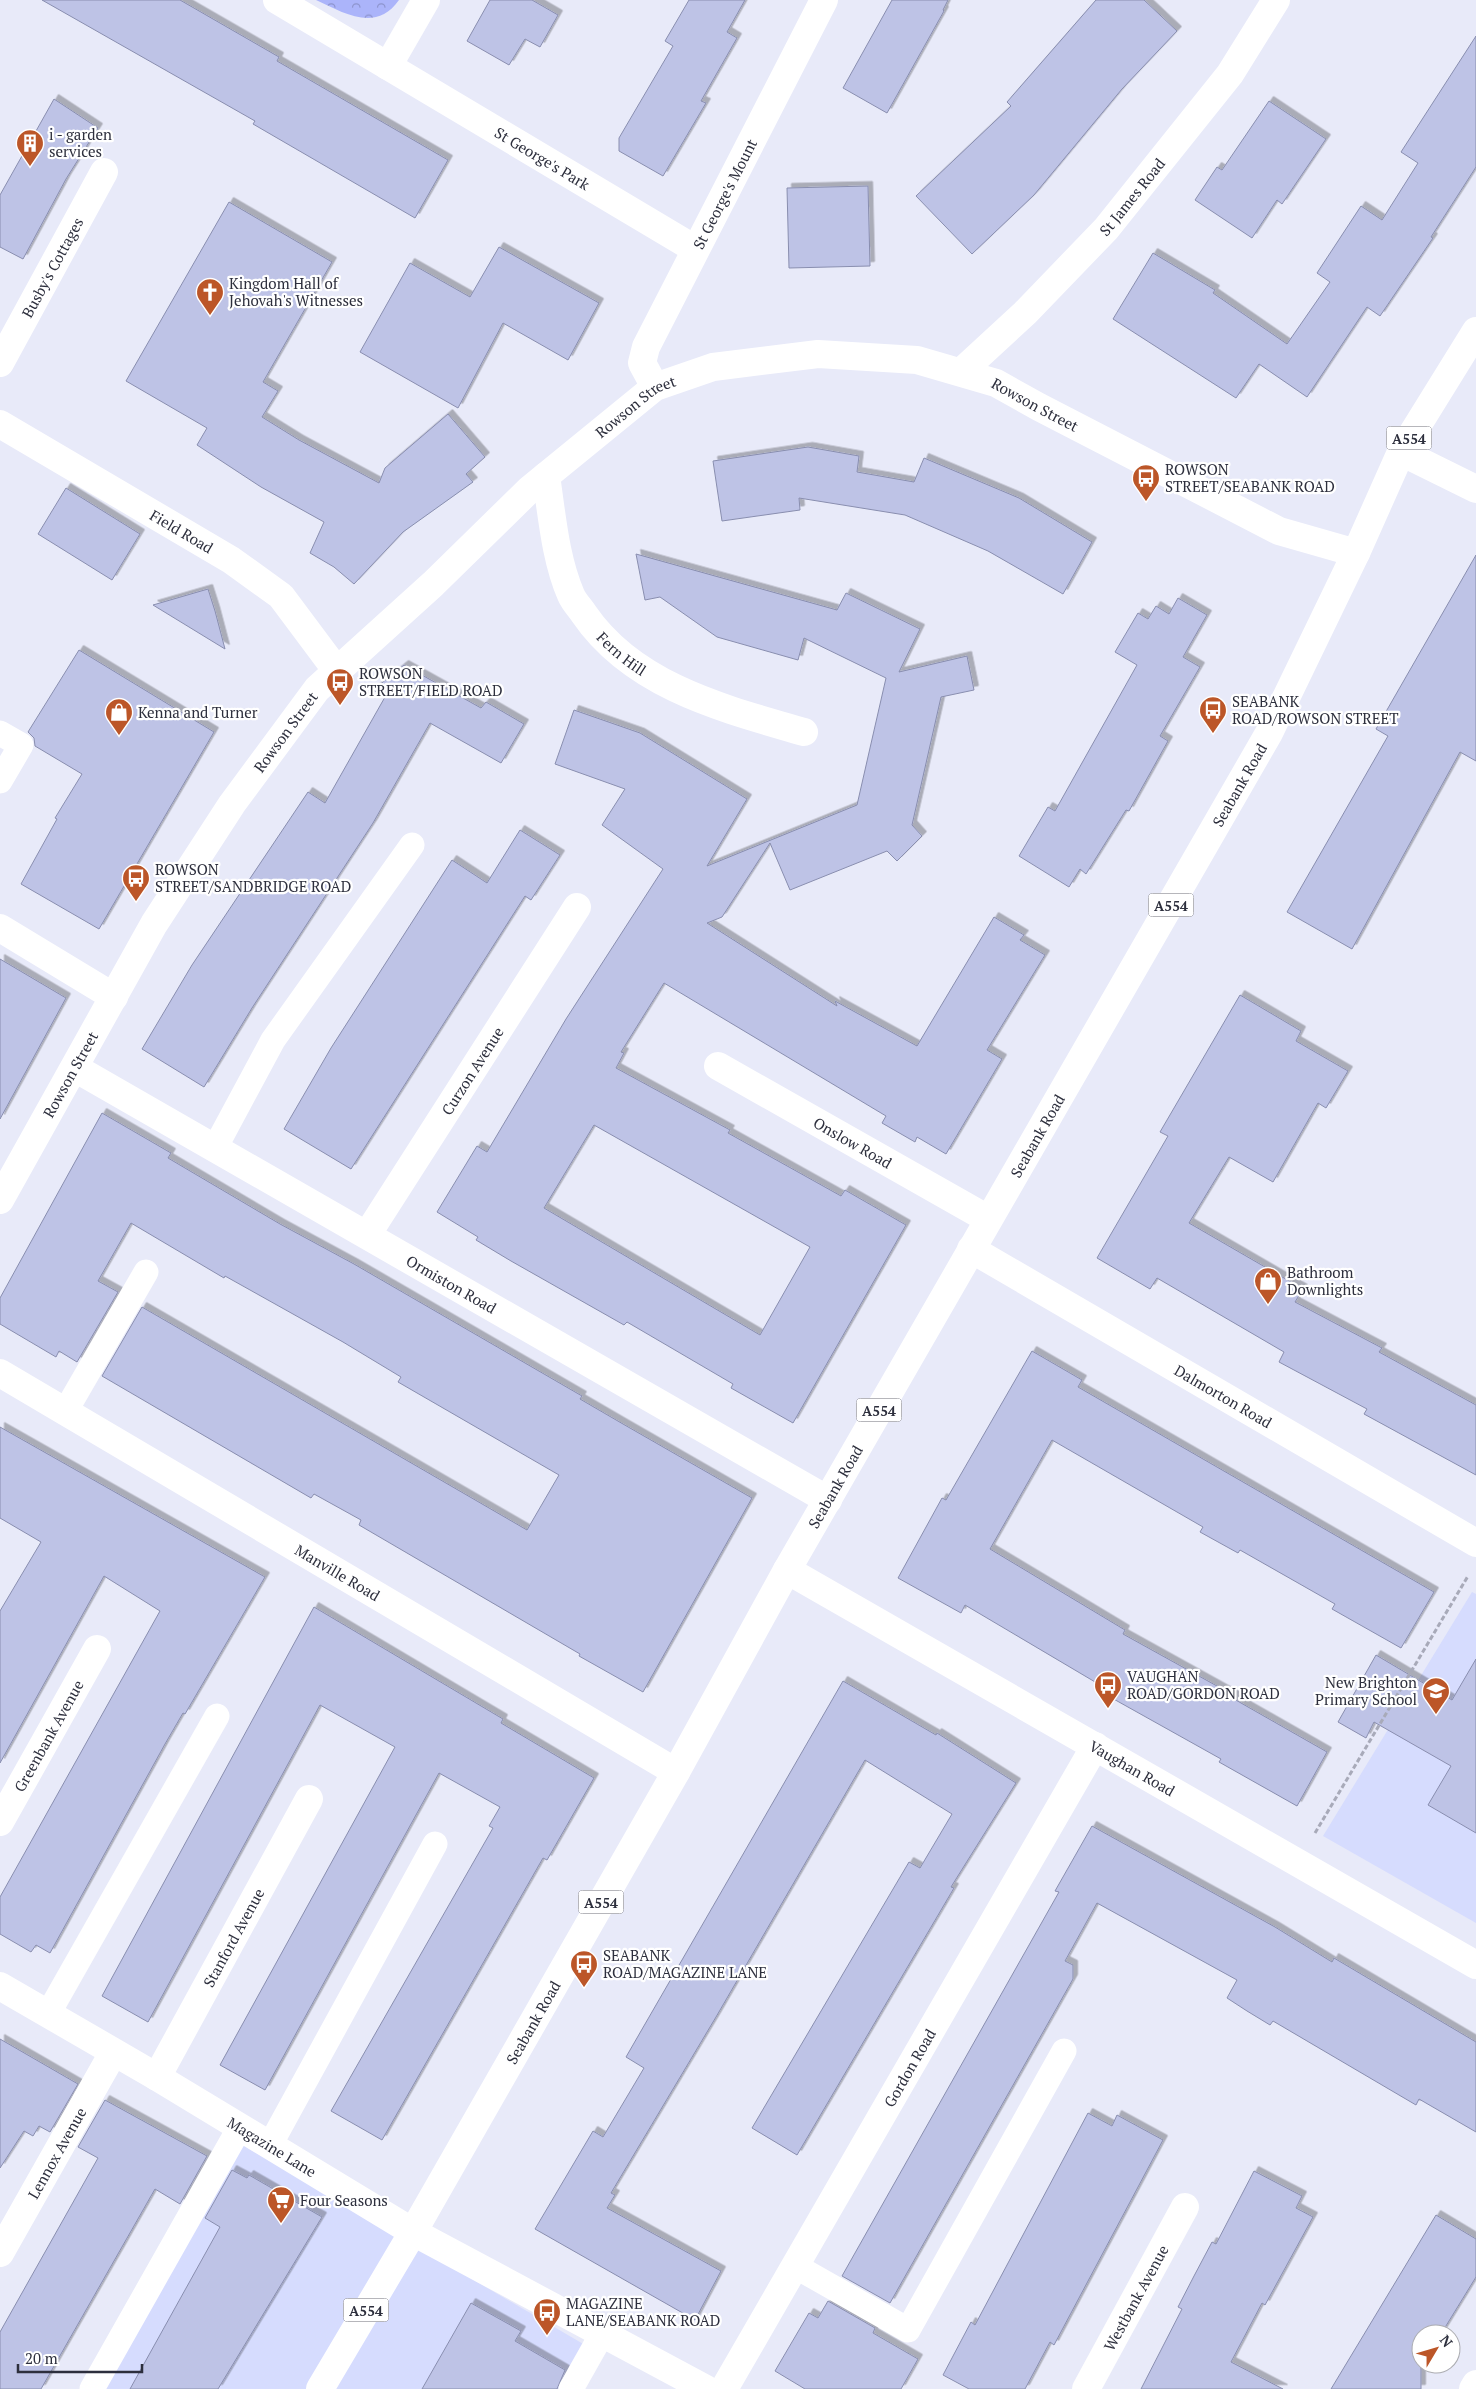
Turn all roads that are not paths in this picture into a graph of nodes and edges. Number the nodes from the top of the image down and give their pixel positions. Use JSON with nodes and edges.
{"nodes":[{"id":1,"x":277,"y":0,"type":"edge"},
{"id":2,"x":426,"y":0,"type":"edge"},
{"id":3,"x":824,"y":0,"type":"edge"},
{"id":4,"x":1276,"y":0,"type":"edge"},
{"id":5,"x":388,"y":66,"type":"junction"},
{"id":6,"x":104,"y":172,"type":"dead end"},
{"id":7,"x":695,"y":249,"type":"junction"},
{"id":8,"x":1476,"y":331,"type":"edge"},
{"id":9,"x":0,"y":363,"type":"edge"},
{"id":10,"x":961,"y":372,"type":"junction"},
{"id":11,"x":655,"y":387,"type":"junction"},
{"id":12,"x":0,"y":424,"type":"edge"},
{"id":13,"x":1401,"y":452,"type":"junction"},
{"id":14,"x":546,"y":476,"type":"junction"},
{"id":15,"x":1476,"y":489,"type":"edge"},
{"id":16,"x":1356,"y":553,"type":"junction"},
{"id":17,"x":337,"y":671,"type":"junction"},
{"id":18,"x":804,"y":732,"type":"dead end"},
{"id":19,"x":0,"y":733,"type":"edge"},
{"id":20,"x":0,"y":781,"type":"edge"},
{"id":21,"x":412,"y":845,"type":"dead end"},
{"id":22,"x":577,"y":907,"type":"dead end"},
{"id":23,"x":0,"y":928,"type":"edge"},
{"id":24,"x":114,"y":997,"type":"junction"},
{"id":25,"x":718,"y":1066,"type":"dead end"},
{"id":26,"x":75,"y":1068,"type":"junction"},
{"id":27,"x":215,"y":1148,"type":"junction"},
{"id":28,"x":0,"y":1200,"type":"edge"},
{"id":29,"x":988,"y":1219,"type":"junction"},
{"id":30,"x":367,"y":1235,"type":"junction"},
{"id":31,"x":971,"y":1249,"type":"junction"},
{"id":32,"x":146,"y":1272,"type":"dead end"},
{"id":33,"x":0,"y":1374,"type":"edge"},
{"id":34,"x":65,"y":1412,"type":"junction"},
{"id":35,"x":828,"y":1500,"type":"junction"},
{"id":36,"x":1476,"y":1543,"type":"edge"},
{"id":37,"x":787,"y":1570,"type":"junction"},
{"id":38,"x":97,"y":1649,"type":"dead end"},
{"id":39,"x":217,"y":1716,"type":"dead end"},
{"id":40,"x":1096,"y":1746,"type":"junction"},
{"id":41,"x":676,"y":1772,"type":"junction"},
{"id":42,"x":309,"y":1799,"type":"dead end"},
{"id":43,"x":0,"y":1822,"type":"edge"},
{"id":44,"x":435,"y":1844,"type":"dead end"},
{"id":45,"x":1476,"y":1965,"type":"edge"},
{"id":46,"x":0,"y":1986,"type":"edge"},
{"id":47,"x":48,"y":2014,"type":"junction"},
{"id":48,"x":1064,"y":2051,"type":"dead end"},
{"id":49,"x":113,"y":2053,"type":"junction"},
{"id":50,"x":157,"y":2077,"type":"junction"},
{"id":51,"x":240,"y":2127,"type":"junction"},
{"id":52,"x":270,"y":2145,"type":"junction"},
{"id":53,"x":1185,"y":2207,"type":"dead end"},
{"id":54,"x":413,"y":2232,"type":"junction"},
{"id":55,"x":0,"y":2253,"type":"edge"},
{"id":56,"x":795,"y":2266,"type":"junction"},
{"id":57,"x":602,"y":2334,"type":"junction"},
{"id":58,"x":1476,"y":2384,"type":"edge"},
{"id":59,"x":92,"y":2389,"type":"edge"},
{"id":60,"x":320,"y":2389,"type":"edge"},
{"id":61,"x":571,"y":2389,"type":"edge"},
{"id":62,"x":706,"y":2389,"type":"edge"},
{"id":63,"x":724,"y":2389,"type":"edge"},
{"id":64,"x":1086,"y":2389,"type":"edge"},
{"id":65,"x":1473,"y":2389,"type":"edge"}],
"edges":[{"from":1,"to":5,"type":"street","name":"St George's Park"},
{"from":2,"to":5,"type":"street"},
{"from":3,"to":7,"type":"street","name":"St George's Mount"},
{"from":4,"to":10,"type":"street","name":"St James Road"},
{"from":5,"to":7,"type":"street","name":"St George's Park"},
{"from":6,"to":9,"type":"street","name":"Busby's Cottages"},
{"from":7,"to":11,"type":"street","name":"St George's Mount"},
{"from":8,"to":13,"type":"street","number":"A554"},
{"from":10,"to":11,"type":"street","name":"Rowson Street"},
{"from":10,"to":16,"type":"street","name":"Rowson Street"},
{"from":11,"to":14,"type":"street","name":"Rowson Street"},
{"from":12,"to":17,"type":"street","name":"Field Road"},
{"from":13,"to":15,"type":"street"},
{"from":13,"to":16,"type":"street","number":"A554"},
{"from":14,"to":17,"type":"street","name":"Rowson Street"},
{"from":14,"to":18,"type":"street","name":"Fern Hill"},
{"from":16,"to":29,"type":"street","name":"Seabank Road","number":"A554"},
{"from":17,"to":24,"type":"street","name":"Rowson Street"},
{"from":19,"to":20,"type":"lane"},
{"from":21,"to":27,"type":"lane"},
{"from":22,"to":30,"type":"street","name":"Curzon Avenue"},
{"from":23,"to":24,"type":"street"},
{"from":24,"to":26,"type":"street","name":"Rowson Street"},
{"from":25,"to":29,"type":"street","name":"Onslow Road"},
{"from":26,"to":27,"type":"street","name":"Ormiston Road"},
{"from":26,"to":28,"type":"street","name":"Rowson Street"},
{"from":27,"to":30,"type":"street","name":"Ormiston Road"},
{"from":29,"to":31,"type":"street","name":"Seabank Road","number":"A554"},
{"from":30,"to":35,"type":"street","name":"Ormiston Road"},
{"from":31,"to":35,"type":"street","name":"Seabank Road","number":"A554"},
{"from":31,"to":36,"type":"street","name":"Dalmorton Road"},
{"from":32,"to":34,"type":"lane"},
{"from":33,"to":34,"type":"street","name":"Manville Road"},
{"from":34,"to":41,"type":"street","name":"Manville Road"},
{"from":35,"to":37,"type":"street","name":"Seabank Road","number":"A554"},
{"from":37,"to":40,"type":"street","name":"Vaughan Road"},
{"from":37,"to":41,"type":"street","name":"Seabank Road","number":"A554"},
{"from":38,"to":43,"type":"street","name":"Greenbank Avenue"},
{"from":39,"to":47,"type":"lane"},
{"from":40,"to":45,"type":"street","name":"Vaughan Road"},
{"from":40,"to":56,"type":"street","name":"Gordon Road"},
{"from":41,"to":54,"type":"street","name":"Seabank Road","number":"A554"},
{"from":42,"to":50,"type":"street","name":"Stanford Avenue"},
{"from":44,"to":52,"type":"lane"},
{"from":46,"to":47,"type":"street","name":"Magazine Lane"},
{"from":47,"to":49,"type":"street","name":"Magazine Lane"},
{"from":48,"to":56,"type":"lane"},
{"from":49,"to":50,"type":"street","name":"Magazine Lane"},
{"from":49,"to":55,"type":"street","name":"Lennox Avenue"},
{"from":50,"to":51,"type":"street","name":"Magazine Lane"},
{"from":51,"to":52,"type":"street","name":"Magazine Lane"},
{"from":51,"to":59,"type":"lane"},
{"from":52,"to":54,"type":"street","name":"Magazine Lane"},
{"from":53,"to":64,"type":"street","name":"Westbank Avenue"},
{"from":54,"to":57,"type":"street","name":"Magazine Lane"},
{"from":54,"to":60,"type":"street","name":"Seabank Road","number":"A554"},
{"from":56,"to":63,"type":"street","name":"Gordon Road"},
{"from":57,"to":61,"type":"lane"},
{"from":57,"to":62,"type":"street","name":"Magazine Lane"},
{"from":58,"to":65,"type":"street"}]}
